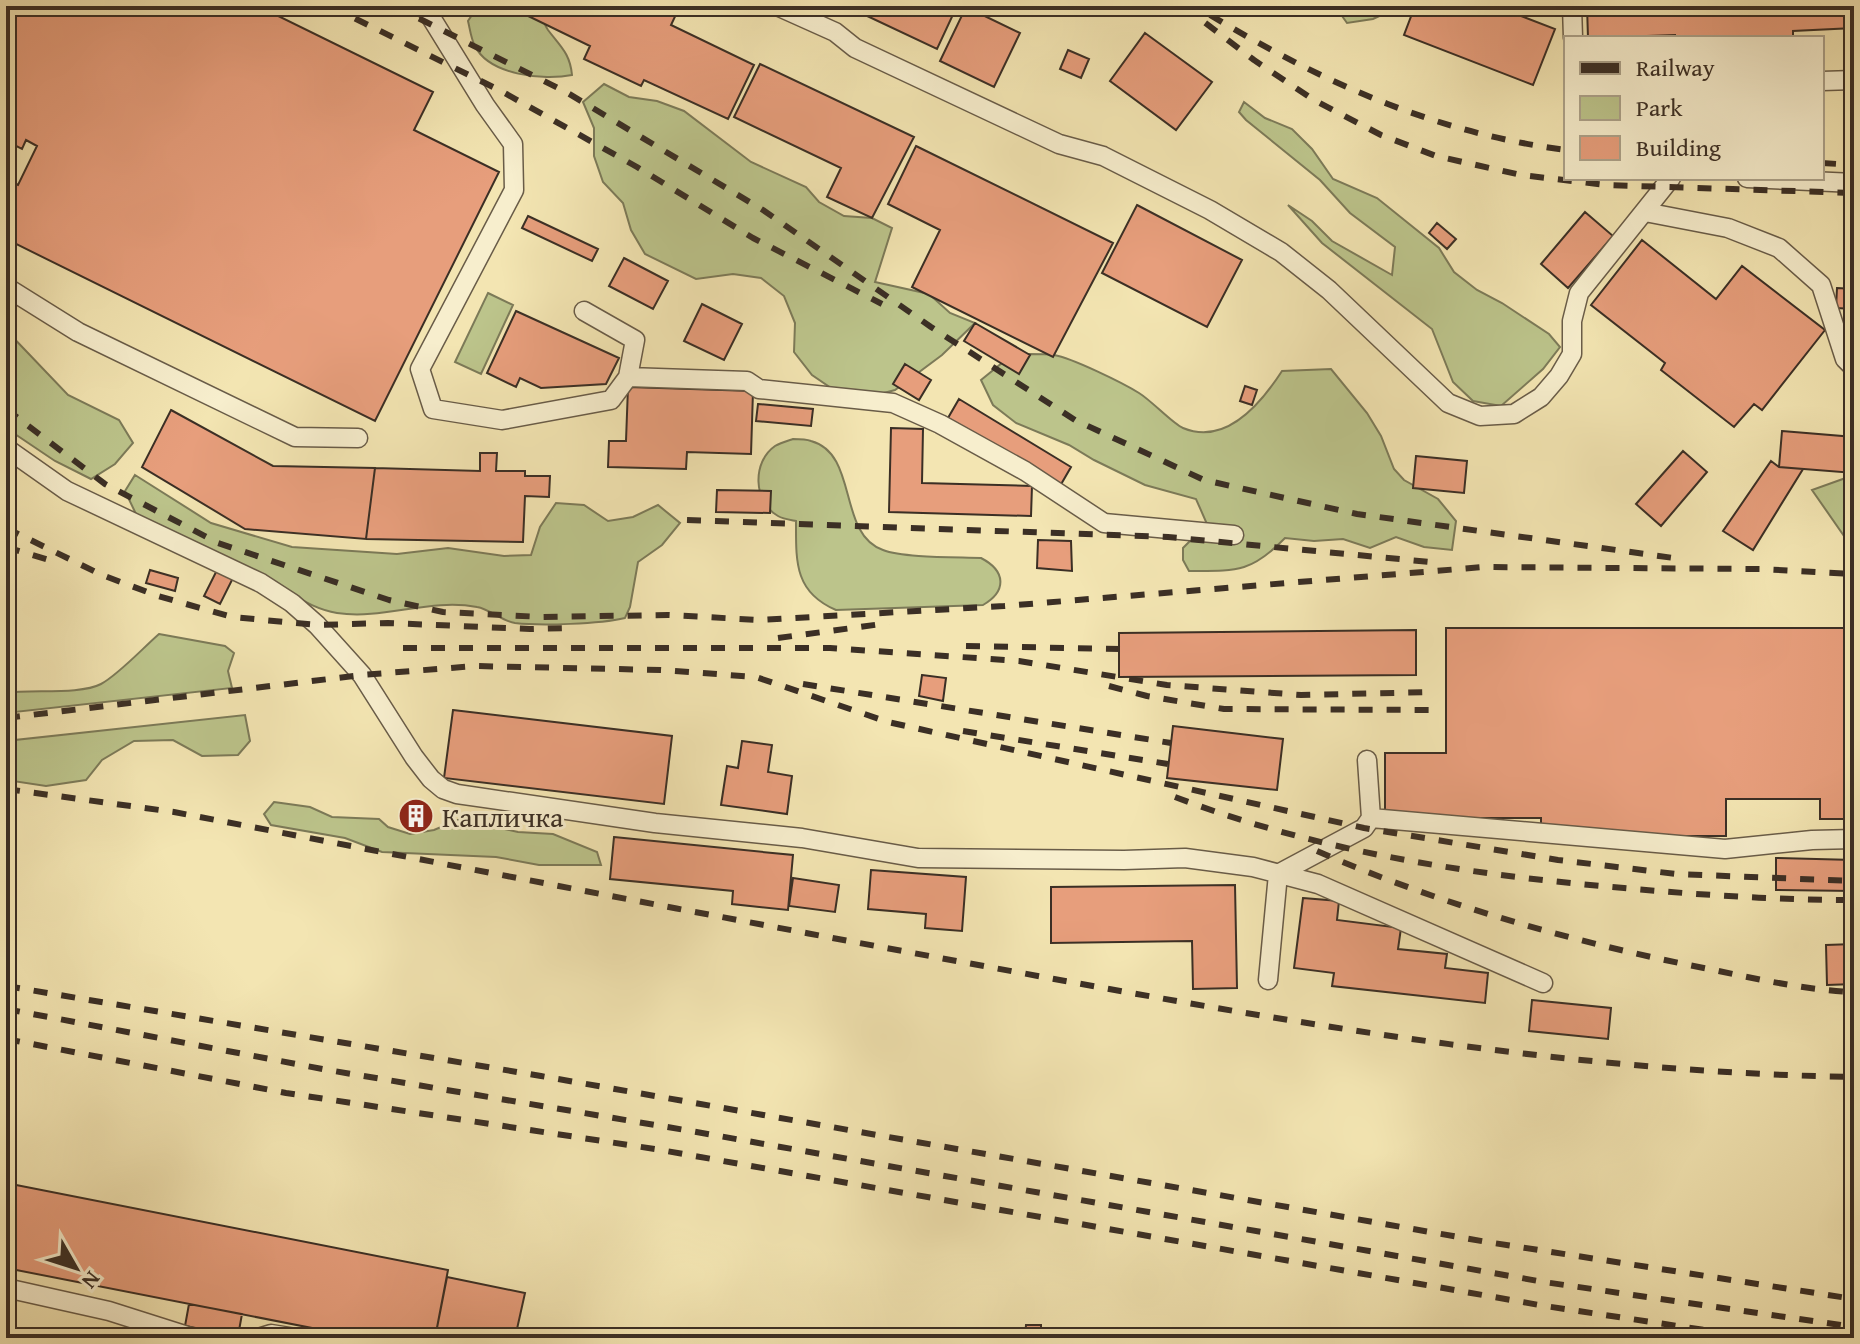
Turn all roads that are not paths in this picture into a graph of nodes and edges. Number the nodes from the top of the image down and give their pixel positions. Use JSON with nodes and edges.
{"nodes":[{"id":1,"x":424,"y":6,"type":"edge"},
{"id":2,"x":777,"y":6,"type":"edge"},
{"id":3,"x":1572,"y":6,"type":"edge"},
{"id":4,"x":1573,"y":36,"type":"edge"},
{"id":5,"x":1854,"y":80,"type":"edge"},
{"id":6,"x":1824,"y":81,"type":"edge"},
{"id":7,"x":1669,"y":180,"type":"edge"},
{"id":8,"x":1790,"y":180,"type":"edge"},
{"id":9,"x":1854,"y":183,"type":"edge"},
{"id":10,"x":1645,"y":212,"type":"junction"},
{"id":11,"x":6,"y":287,"type":"edge"},
{"id":12,"x":584,"y":311,"type":"dead end"},
{"id":13,"x":1854,"y":368,"type":"edge"},
{"id":14,"x":628,"y":377,"type":"junction"},
{"id":15,"x":358,"y":438,"type":"dead end"},
{"id":16,"x":6,"y":448,"type":"edge"},
{"id":17,"x":1234,"y":535,"type":"dead end"},
{"id":18,"x":1367,"y":760,"type":"dead end"},
{"id":19,"x":1371,"y":818,"type":"junction"},
{"id":20,"x":1854,"y":839,"type":"edge"},
{"id":21,"x":1278,"y":874,"type":"junction"},
{"id":22,"x":1268,"y":980,"type":"dead end"},
{"id":23,"x":1543,"y":983,"type":"dead end"},
{"id":24,"x":6,"y":1288,"type":"edge"},
{"id":25,"x":194,"y":1338,"type":"edge"},
{"id":26,"x":258,"y":1338,"type":"edge"},
{"id":27,"x":296,"y":1338,"type":"edge"}],
"edges":[{"from":1,"to":14,"type":"lane"},
{"from":2,"to":10,"type":"lane"},
{"from":3,"to":4,"type":"lane"},
{"from":5,"to":6,"type":"lane"},
{"from":7,"to":10,"type":"lane"},
{"from":8,"to":9,"type":"lane"},
{"from":10,"to":13,"type":"lane"},
{"from":11,"to":15,"type":"lane"},
{"from":12,"to":14,"type":"lane"},
{"from":14,"to":17,"type":"lane"},
{"from":16,"to":21,"type":"lane"},
{"from":18,"to":19,"type":"lane"},
{"from":19,"to":20,"type":"lane"},
{"from":19,"to":21,"type":"lane"},
{"from":21,"to":22,"type":"lane"},
{"from":21,"to":23,"type":"lane"},
{"from":24,"to":25,"type":"lane"},
{"from":26,"to":27,"type":"lane"}]}
